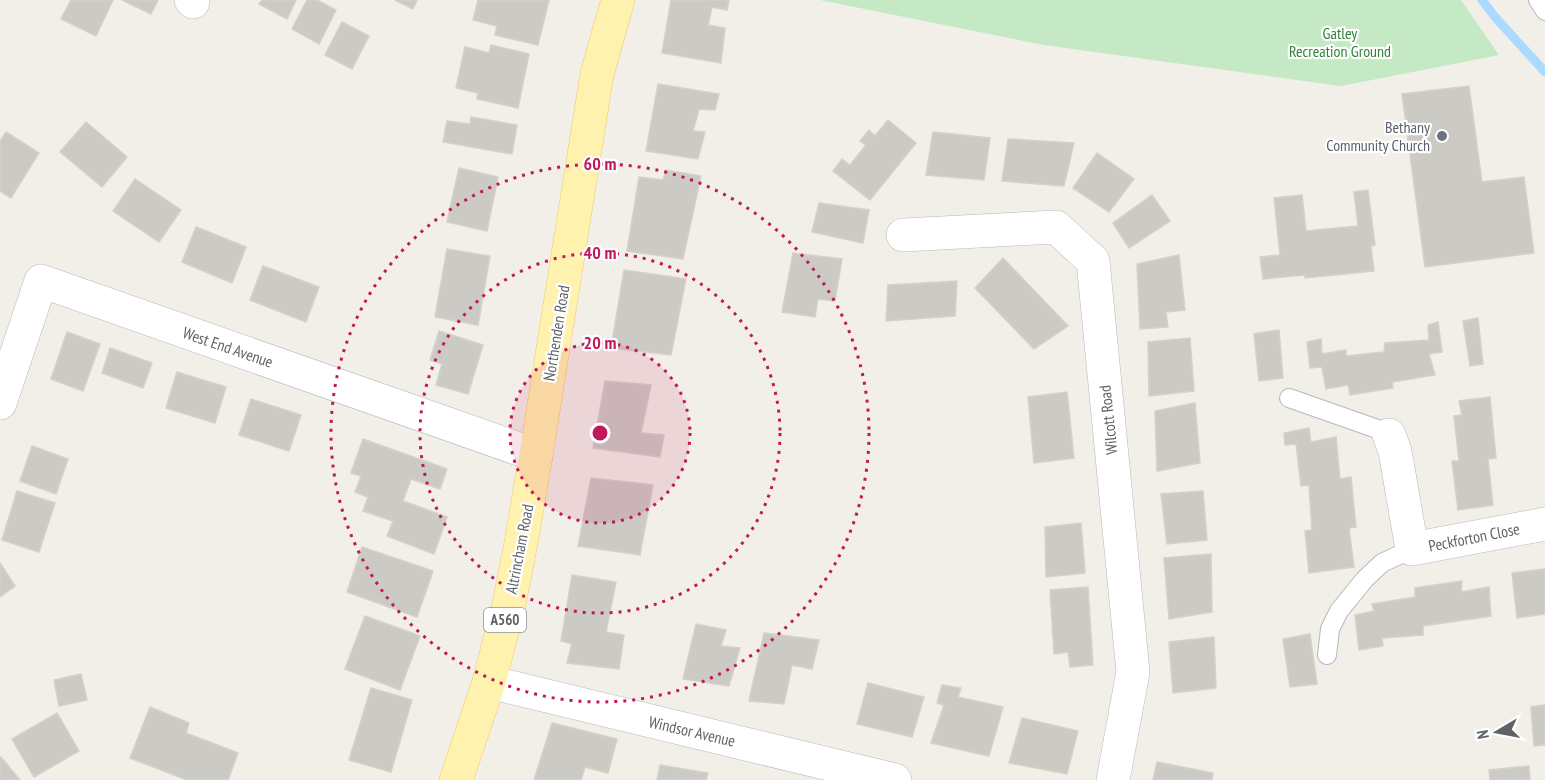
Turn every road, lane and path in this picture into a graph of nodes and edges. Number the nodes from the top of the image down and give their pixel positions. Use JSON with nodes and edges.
{"nodes":[{"id":1,"x":618,"y":0,"type":"edge"},
{"id":2,"x":1538,"y":0,"type":"edge"},
{"id":3,"x":1545,"y":11,"type":"edge"},
{"id":4,"x":903,"y":235,"type":"dead end"},
{"id":5,"x":1289,"y":398,"type":"dead end"},
{"id":6,"x":0,"y":403,"type":"edge"},
{"id":7,"x":1389,"y":435,"type":"joint"},
{"id":8,"x":536,"y":455,"type":"junction"},
{"id":9,"x":1545,"y":524,"type":"edge"},
{"id":10,"x":1412,"y":549,"type":"junction"},
{"id":11,"x":1327,"y":655,"type":"dead end"},
{"id":12,"x":489,"y":682,"type":"junction"},
{"id":13,"x":805,"y":769,"type":"edge"},
{"id":14,"x":456,"y":780,"type":"edge"},
{"id":15,"x":895,"y":780,"type":"edge"},
{"id":16,"x":1113,"y":780,"type":"edge"}],
"edges":[{"from":1,"to":8,"type":"main road","name":"Northenden Road","number":"A560"},
{"from":2,"to":3,"type":"lane"},
{"from":4,"to":16,"type":"street","name":"Wilcott Road"},
{"from":5,"to":7,"type":"lane"},
{"from":6,"to":8,"type":"street","name":"West End Avenue"},
{"from":7,"to":10,"type":"street","name":"Peckforton Close"},
{"from":8,"to":12,"type":"main road","name":"Altrincham Road","number":"A560"},
{"from":9,"to":10,"type":"street","name":"Peckforton Close"},
{"from":10,"to":11,"type":"lane"},
{"from":12,"to":13,"type":"street","name":"Windsor Avenue"},
{"from":12,"to":14,"type":"main road","name":"Altrincham Road","number":"A560"},
{"from":13,"to":15,"type":"street","name":"Windsor Avenue"}]}
